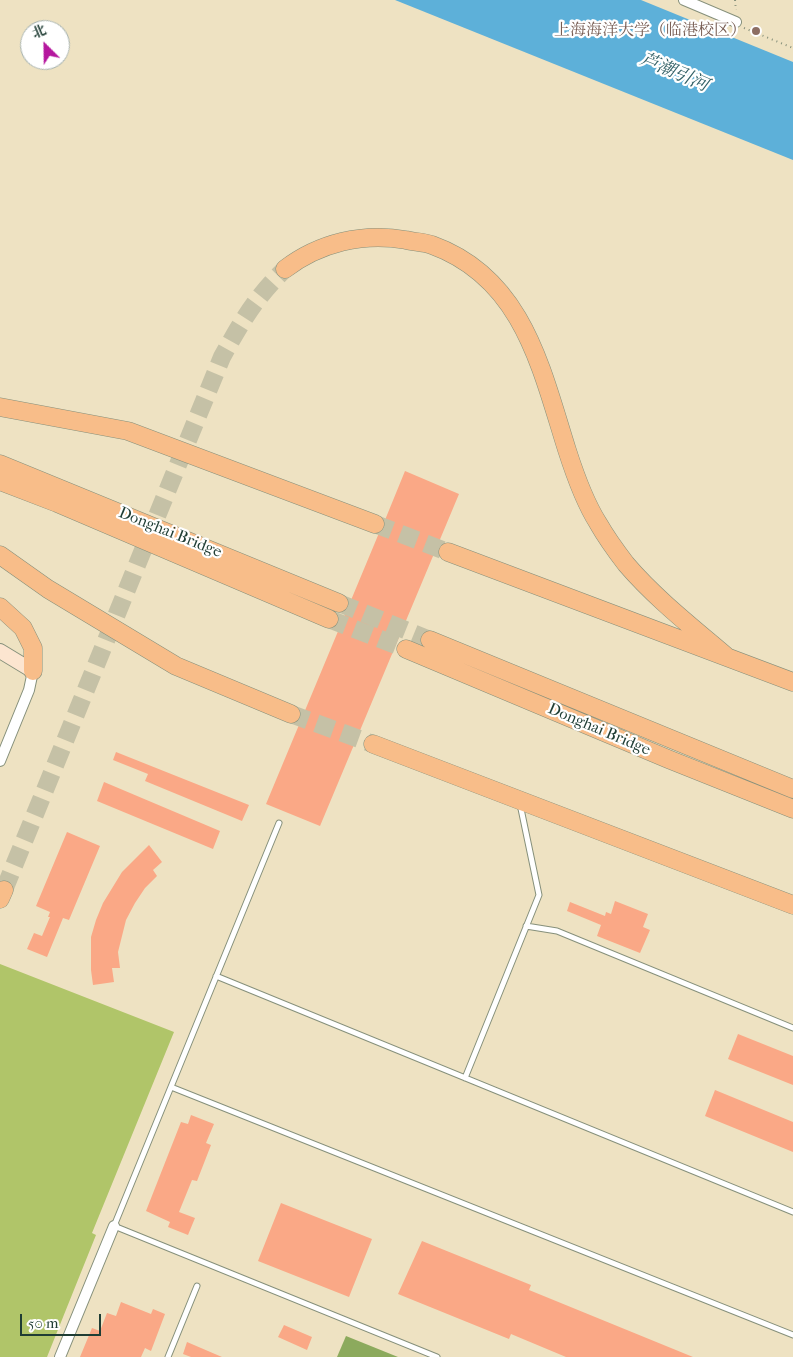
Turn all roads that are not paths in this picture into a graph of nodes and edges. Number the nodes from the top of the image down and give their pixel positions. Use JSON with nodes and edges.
{"nodes":[{"id":1,"x":684,"y":0,"type":"edge"},
{"id":2,"x":736,"y":22,"type":"road end"},
{"id":3,"x":285,"y":269,"type":"tunnel mouth"},
{"id":4,"x":0,"y":407,"type":"edge"},
{"id":5,"x":0,"y":464,"type":"edge"},
{"id":6,"x":0,"y":481,"type":"edge"},
{"id":7,"x":375,"y":524,"type":"tunnel mouth"},
{"id":8,"x":448,"y":552,"type":"tunnel mouth"},
{"id":9,"x":0,"y":555,"type":"edge"},
{"id":10,"x":339,"y":603,"type":"tunnel mouth"},
{"id":11,"x":0,"y":607,"type":"edge"},
{"id":12,"x":329,"y":619,"type":"tunnel mouth"},
{"id":13,"x":430,"y":640,"type":"tunnel mouth"},
{"id":14,"x":406,"y":649,"type":"tunnel mouth"},
{"id":15,"x":0,"y":651,"type":"edge"},
{"id":16,"x":726,"y":656,"type":"junction"},
{"id":17,"x":33,"y":671,"type":"junction"},
{"id":18,"x":793,"y":682,"type":"edge"},
{"id":19,"x":291,"y":714,"type":"tunnel mouth"},
{"id":20,"x":373,"y":744,"type":"tunnel mouth"},
{"id":21,"x":0,"y":761,"type":"edge"},
{"id":22,"x":793,"y":789,"type":"edge"},
{"id":23,"x":519,"y":801,"type":"junction"},
{"id":24,"x":793,"y":809,"type":"edge"},
{"id":25,"x":279,"y":823,"type":"dead end"},
{"id":26,"x":793,"y":905,"type":"edge"},
{"id":27,"x":526,"y":926,"type":"junction"},
{"id":28,"x":216,"y":976,"type":"junction"},
{"id":29,"x":793,"y":1028,"type":"edge"},
{"id":30,"x":465,"y":1078,"type":"junction"},
{"id":31,"x":171,"y":1087,"type":"junction"},
{"id":32,"x":793,"y":1212,"type":"edge"},
{"id":33,"x":114,"y":1226,"type":"junction"},
{"id":34,"x":197,"y":1286,"type":"dead end"},
{"id":35,"x":793,"y":1335,"type":"edge"},
{"id":36,"x":60,"y":1357,"type":"edge"},
{"id":37,"x":168,"y":1357,"type":"edge"},
{"id":38,"x":438,"y":1357,"type":"edge"}],
"edges":[{"from":1,"to":2,"type":"street"},
{"from":3,"to":16,"type":"highway"},
{"from":4,"to":7,"type":"highway"},
{"from":5,"to":10,"type":"highway","name":"Donghai Bridge"},
{"from":6,"to":12,"type":"highway","name":"Donghai Bridge"},
{"from":8,"to":16,"type":"highway"},
{"from":9,"to":19,"type":"highway"},
{"from":11,"to":17,"type":"highway"},
{"from":13,"to":22,"type":"highway","name":"Donghai Bridge"},
{"from":14,"to":24,"type":"highway","name":"Donghai Bridge"},
{"from":15,"to":17,"type":"main road"},
{"from":16,"to":18,"type":"highway"},
{"from":17,"to":21,"type":"street"},
{"from":20,"to":23,"type":"highway"},
{"from":23,"to":26,"type":"highway"},
{"from":23,"to":27,"type":"lane"},
{"from":25,"to":28,"type":"lane"},
{"from":27,"to":29,"type":"lane"},
{"from":27,"to":30,"type":"lane"},
{"from":28,"to":30,"type":"lane"},
{"from":28,"to":31,"type":"lane"},
{"from":30,"to":32,"type":"lane"},
{"from":31,"to":33,"type":"lane"},
{"from":31,"to":35,"type":"lane"},
{"from":33,"to":36,"type":"street"},
{"from":33,"to":38,"type":"lane"},
{"from":34,"to":37,"type":"lane"}]}
